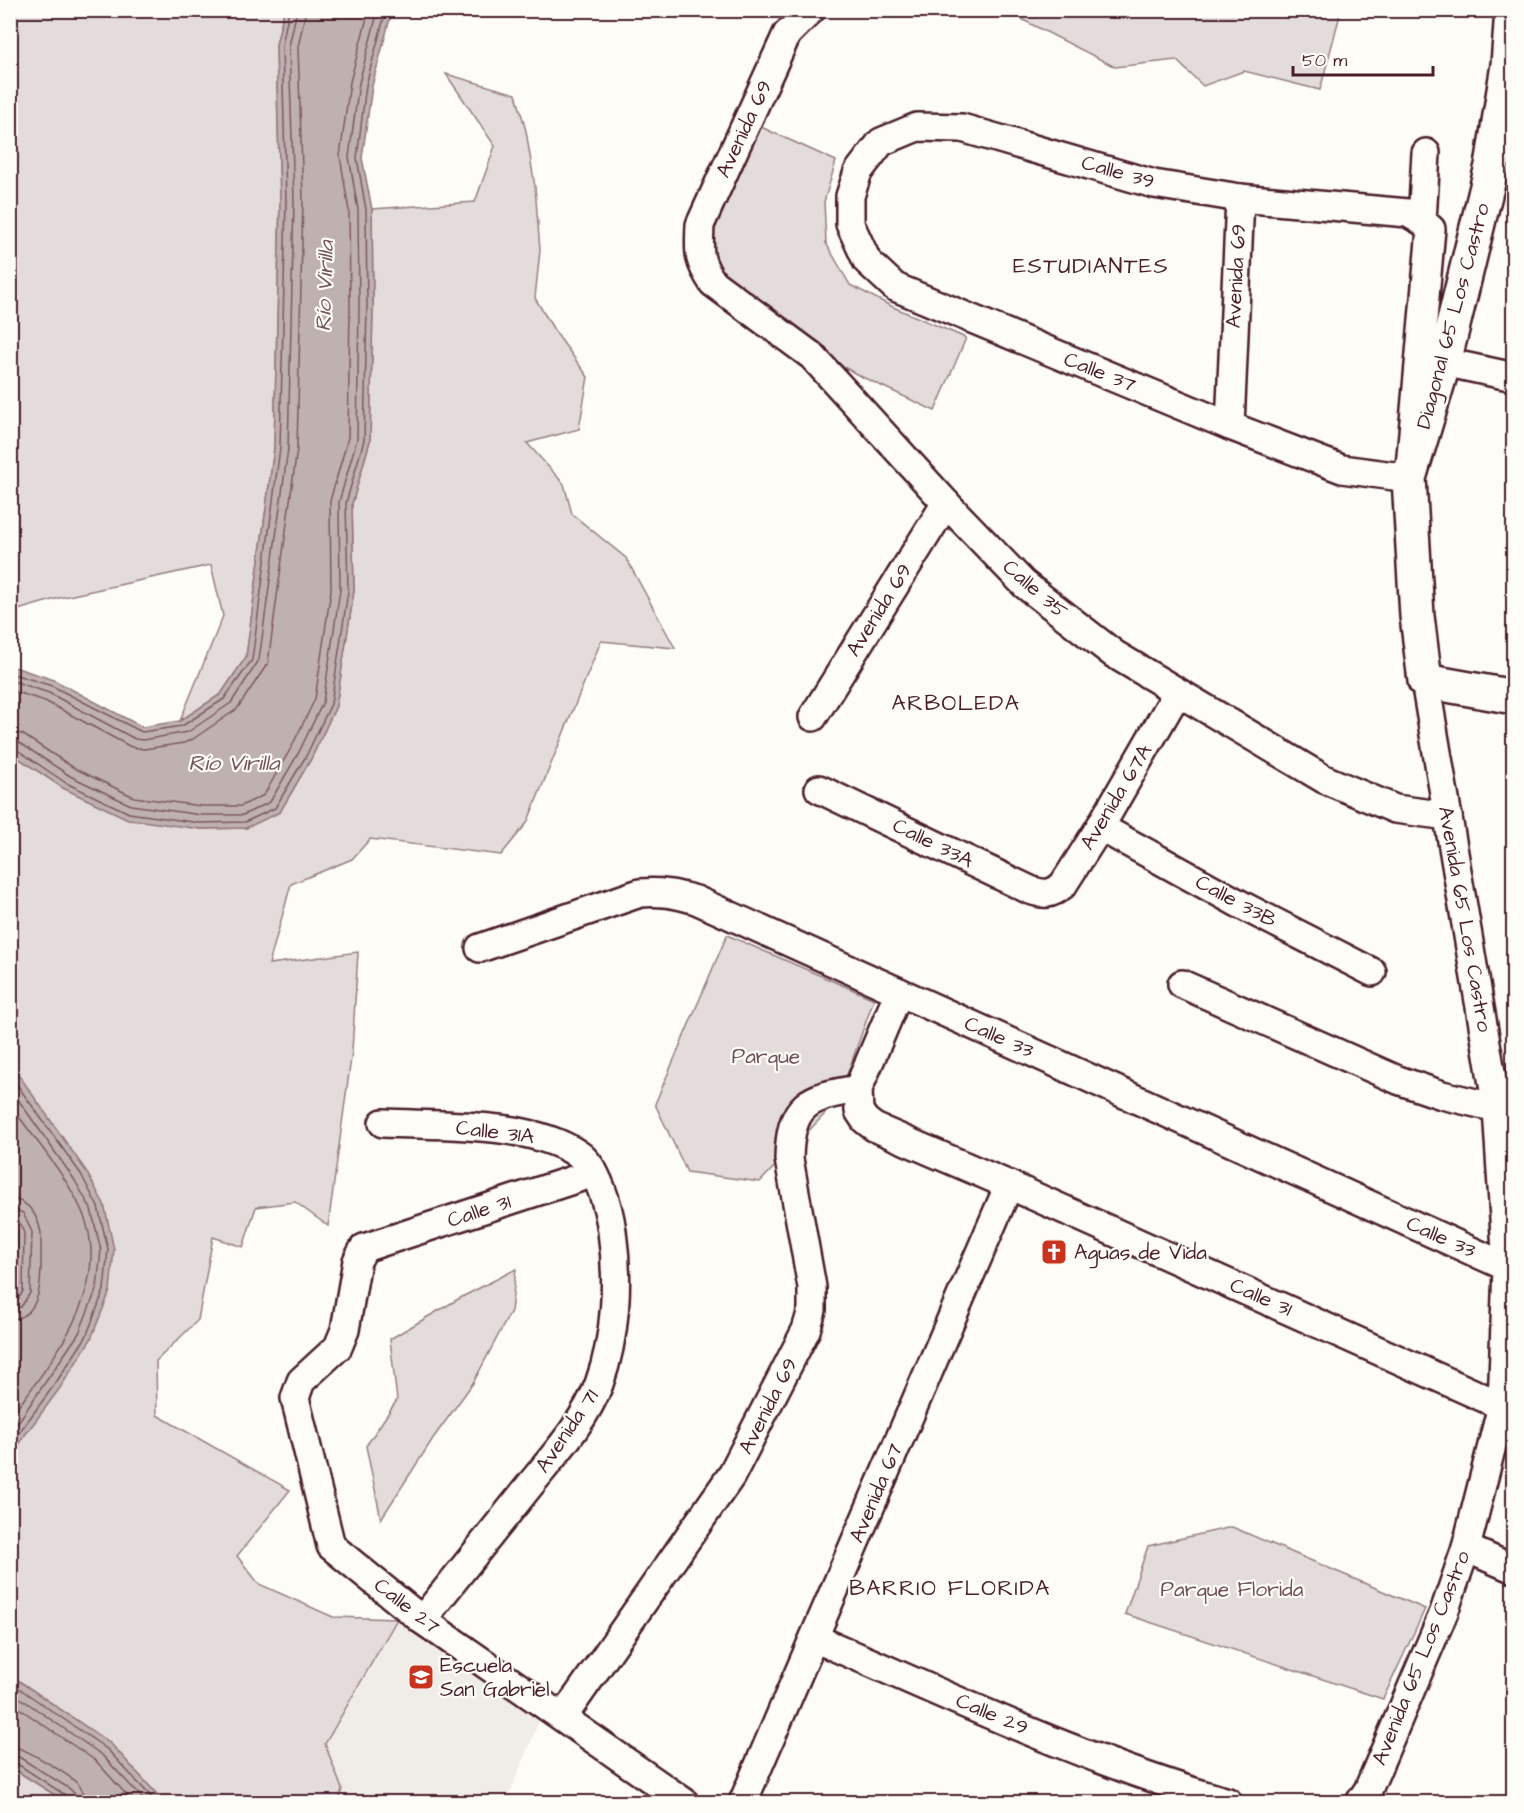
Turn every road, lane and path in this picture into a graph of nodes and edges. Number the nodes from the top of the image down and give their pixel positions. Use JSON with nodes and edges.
{"nodes":[{"id":1,"x":811,"y":10,"type":"edge"},
{"id":2,"x":1512,"y":10,"type":"edge"},
{"id":3,"x":783,"y":22,"type":"edge"},
{"id":4,"x":1426,"y":153,"type":"dead end"},
{"id":5,"x":1503,"y":166,"type":"edge"},
{"id":6,"x":850,"y":196,"type":"joint"},
{"id":7,"x":1240,"y":198,"type":"junction"},
{"id":8,"x":1422,"y":221,"type":"junction"},
{"id":9,"x":699,"y":256,"type":"joint"},
{"id":10,"x":1444,"y":362,"type":"junction"},
{"id":11,"x":1514,"y":377,"type":"edge"},
{"id":12,"x":1230,"y":426,"type":"junction"},
{"id":13,"x":1408,"y":478,"type":"junction"},
{"id":14,"x":946,"y":502,"type":"junction"},
{"id":15,"x":1425,"y":681,"type":"junction"},
{"id":16,"x":1178,"y":693,"type":"junction"},
{"id":17,"x":1514,"y":697,"type":"edge"},
{"id":18,"x":813,"y":717,"type":"dead end"},
{"id":19,"x":819,"y":789,"type":"dead end"},
{"id":20,"x":1448,"y":816,"type":"junction"},
{"id":21,"x":1100,"y":827,"type":"junction"},
{"id":22,"x":1048,"y":894,"type":"joint"},
{"id":23,"x":480,"y":948,"type":"dead end"},
{"id":24,"x":1372,"y":972,"type":"dead end"},
{"id":25,"x":1182,"y":984,"type":"dead end"},
{"id":26,"x":899,"y":992,"type":"junction"},
{"id":27,"x":859,"y":1100,"type":"junction"},
{"id":28,"x":1497,"y":1108,"type":"junction"},
{"id":29,"x":383,"y":1123,"type":"dead end"},
{"id":30,"x":1507,"y":1171,"type":"edge"},
{"id":31,"x":594,"y":1173,"type":"junction"},
{"id":32,"x":1009,"y":1185,"type":"junction"},
{"id":33,"x":1507,"y":1267,"type":"junction"},
{"id":34,"x":301,"y":1381,"type":"joint"},
{"id":35,"x":1502,"y":1406,"type":"junction"},
{"id":36,"x":1466,"y":1548,"type":"junction"},
{"id":37,"x":1514,"y":1569,"type":"edge"},
{"id":38,"x":422,"y":1620,"type":"junction"},
{"id":39,"x":814,"y":1638,"type":"junction"},
{"id":40,"x":563,"y":1717,"type":"junction"},
{"id":41,"x":1171,"y":1786,"type":"junction"},
{"id":42,"x":684,"y":1803,"type":"edge"},
{"id":43,"x":743,"y":1803,"type":"edge"},
{"id":44,"x":1200,"y":1803,"type":"edge"},
{"id":45,"x":1228,"y":1803,"type":"edge"},
{"id":46,"x":1360,"y":1803,"type":"edge"}],
"edges":[{"from":1,"to":3,"type":"street","name":"Avenida 69"},
{"from":2,"to":5,"type":"main road","name":"Diagonal 65 Los Castro"},
{"from":3,"to":9,"type":"street","name":"Avenida 69"},
{"from":4,"to":8,"type":"street"},
{"from":5,"to":10,"type":"main road","name":"Diagonal 65 Los Castro"},
{"from":6,"to":7,"type":"street","name":"Calle 39"},
{"from":6,"to":12,"type":"street","name":"Calle 37"},
{"from":7,"to":8,"type":"street","name":"Calle 39"},
{"from":7,"to":12,"type":"street","name":"Avenida 69"},
{"from":8,"to":13,"type":"street"},
{"from":9,"to":14,"type":"street","name":"Calle 35"},
{"from":10,"to":11,"type":"street"},
{"from":10,"to":13,"type":"main road","name":"Diagonal 65 Los Castro"},
{"from":12,"to":13,"type":"street","name":"Calle 37"},
{"from":13,"to":15,"type":"main road","name":"Avenida 65 Los Castro"},
{"from":14,"to":16,"type":"street","name":"Calle 35"},
{"from":14,"to":18,"type":"street","name":"Avenida 69"},
{"from":15,"to":17,"type":"main road"},
{"from":15,"to":20,"type":"street","name":"Avenida 65 Los Castro"},
{"from":16,"to":20,"type":"street","name":"Calle 35"},
{"from":16,"to":21,"type":"street","name":"Avenida 67A"},
{"from":19,"to":22,"type":"street","name":"Calle 33A"},
{"from":20,"to":28,"type":"street","name":"Avenida 65 Los Castro"},
{"from":21,"to":22,"type":"street","name":"Avenida 67A"},
{"from":21,"to":24,"type":"street","name":"Calle 33B"},
{"from":23,"to":26,"type":"street","name":"Calle 33"},
{"from":25,"to":28,"type":"street"},
{"from":26,"to":27,"type":"street"},
{"from":26,"to":33,"type":"street","name":"Calle 33"},
{"from":27,"to":32,"type":"street","name":"Calle 31"},
{"from":27,"to":40,"type":"street","name":"Avenida 69"},
{"from":28,"to":30,"type":"street","name":"Avenida 65 Los Castro"},
{"from":29,"to":31,"type":"street","name":"Calle 31A"},
{"from":30,"to":33,"type":"street","name":"Avenida 65 Los Castro"},
{"from":31,"to":34,"type":"street","name":"Calle 31"},
{"from":31,"to":38,"type":"street","name":"Avenida 71"},
{"from":32,"to":35,"type":"street","name":"Calle 31"},
{"from":32,"to":39,"type":"street","name":"Avenida 67"},
{"from":33,"to":35,"type":"street","name":"Avenida 65 Los Castro"},
{"from":34,"to":38,"type":"street","name":"Calle 27"},
{"from":35,"to":36,"type":"street","name":"Avenida 65 Los Castro"},
{"from":36,"to":37,"type":"street"},
{"from":36,"to":46,"type":"street","name":"Avenida 65 Los Castro"},
{"from":38,"to":40,"type":"street","name":"Calle 27"},
{"from":39,"to":41,"type":"street","name":"Calle 29"},
{"from":39,"to":43,"type":"street","name":"Avenida 67"},
{"from":40,"to":42,"type":"street","name":"Calle 27"},
{"from":41,"to":44,"type":"street","name":"Calle 29"},
{"from":41,"to":45,"type":"street","name":"Calle 29"}]}
